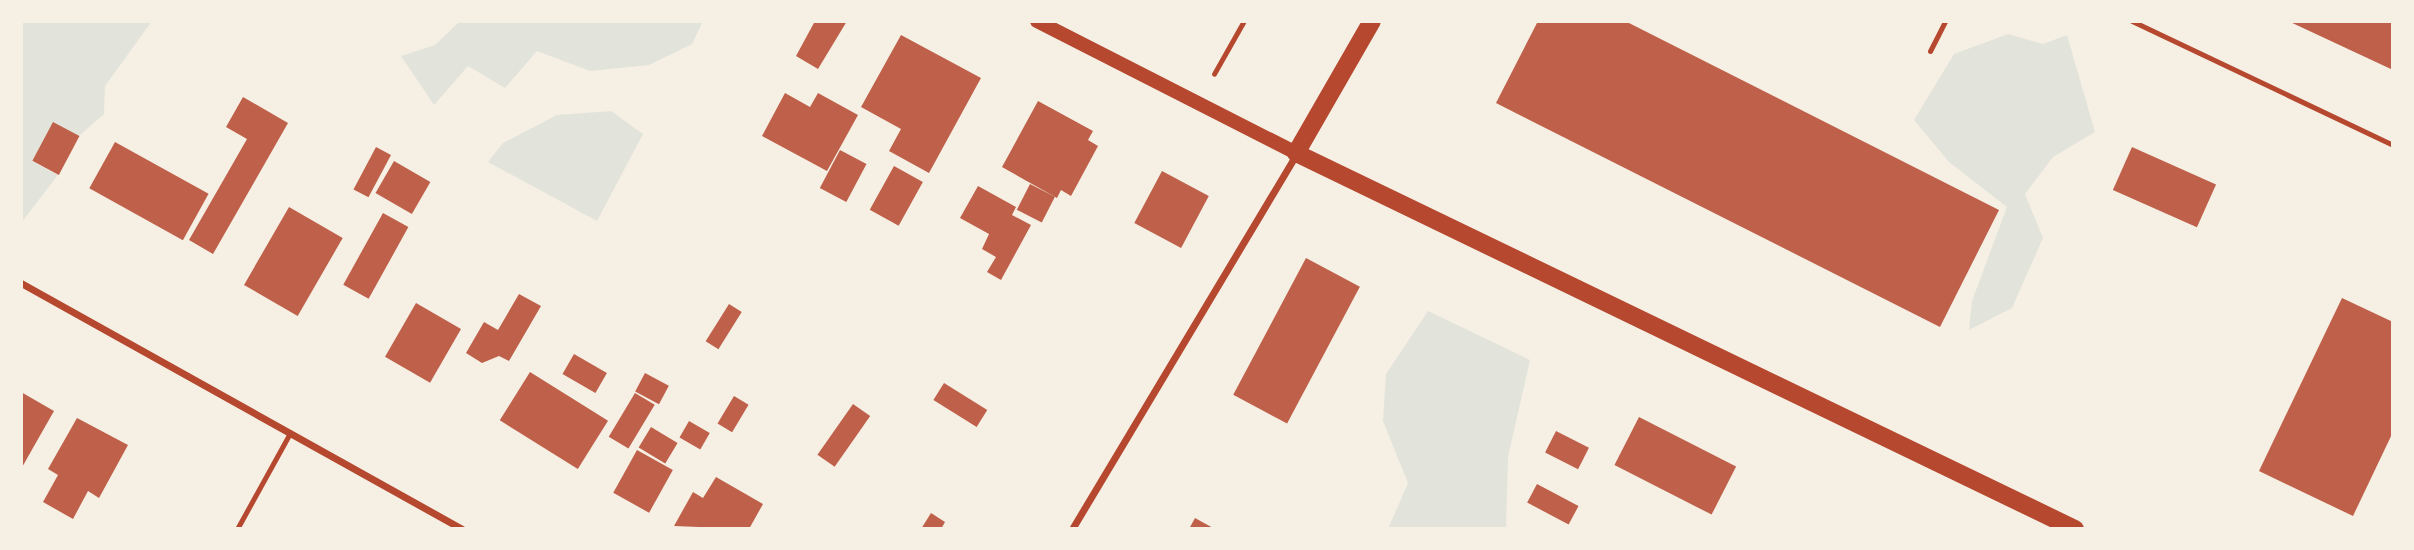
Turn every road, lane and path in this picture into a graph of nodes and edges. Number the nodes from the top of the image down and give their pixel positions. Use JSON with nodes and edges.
{"nodes":[{"id":1,"x":1037,"y":21,"type":"edge"},
{"id":2,"x":1244,"y":21,"type":"edge"},
{"id":3,"x":1372,"y":21,"type":"edge"},
{"id":4,"x":1945,"y":21,"type":"edge"},
{"id":5,"x":2132,"y":21,"type":"edge"},
{"id":6,"x":1930,"y":51,"type":"dead end"},
{"id":7,"x":1209,"y":83,"type":"dead end"},
{"id":8,"x":2393,"y":145,"type":"edge"},
{"id":9,"x":1296,"y":153,"type":"junction"},
{"id":10,"x":21,"y":283,"type":"edge"},
{"id":11,"x":290,"y":433,"type":"junction"},
{"id":12,"x":237,"y":529,"type":"edge"},
{"id":13,"x":462,"y":529,"type":"edge"},
{"id":14,"x":1072,"y":529,"type":"edge"},
{"id":15,"x":2075,"y":529,"type":"edge"}],
"edges":[{"from":1,"to":9,"type":"main road"},
{"from":2,"to":7,"type":"path"},
{"from":3,"to":9,"type":"main road"},
{"from":4,"to":6,"type":"lane"},
{"from":5,"to":8,"type":"lane"},
{"from":9,"to":14,"type":"street"},
{"from":9,"to":15,"type":"main road"},
{"from":10,"to":11,"type":"street"},
{"from":11,"to":12,"type":"lane"},
{"from":11,"to":13,"type":"street"}]}
